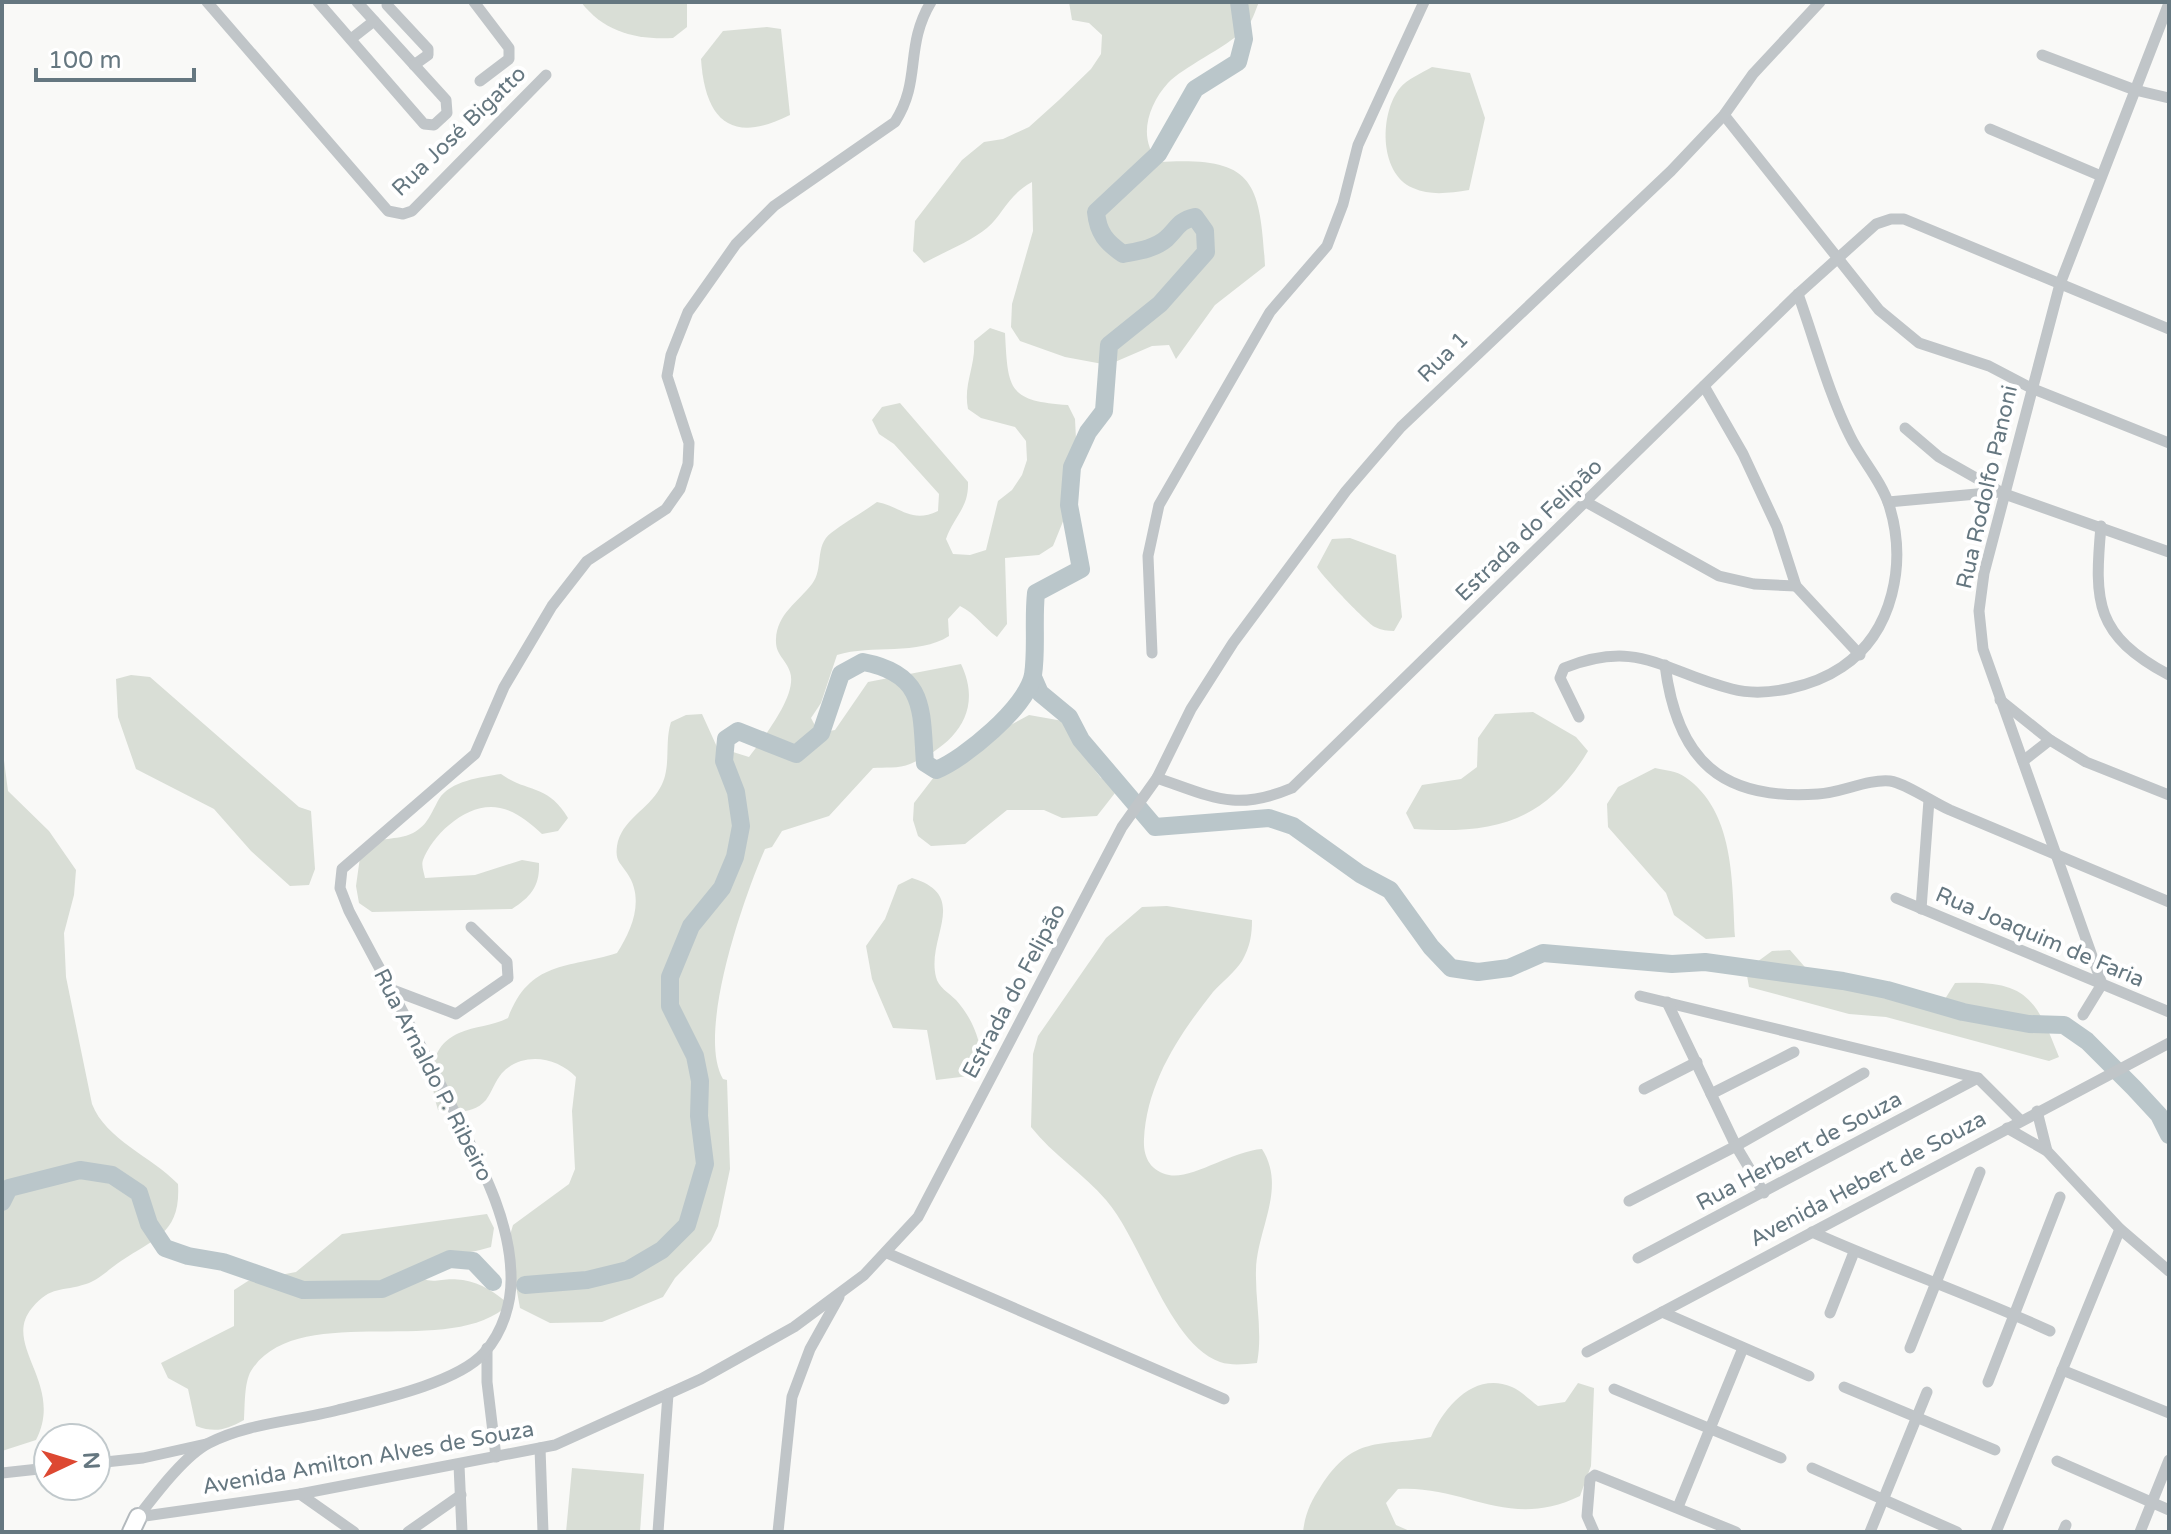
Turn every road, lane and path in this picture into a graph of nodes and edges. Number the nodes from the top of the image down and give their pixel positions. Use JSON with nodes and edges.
{"nodes":[{"id":1,"x":207,"y":2,"type":"edge"},
{"id":2,"x":318,"y":2,"type":"edge"},
{"id":3,"x":357,"y":2,"type":"edge"},
{"id":4,"x":474,"y":2,"type":"edge"},
{"id":5,"x":931,"y":2,"type":"edge"},
{"id":6,"x":1424,"y":2,"type":"edge"},
{"id":7,"x":1820,"y":2,"type":"edge"},
{"id":8,"x":2169,"y":3,"type":"edge"},
{"id":9,"x":387,"y":5,"type":"dead end"},
{"id":10,"x":374,"y":21,"type":"junction"},
{"id":11,"x":351,"y":39,"type":"junction"},
{"id":12,"x":2042,"y":55,"type":"dead end"},
{"id":13,"x":414,"y":65,"type":"junction"},
{"id":14,"x":546,"y":75,"type":"dead end"},
{"id":15,"x":480,"y":81,"type":"dead end"},
{"id":16,"x":2135,"y":90,"type":"junction"},
{"id":17,"x":2169,"y":98,"type":"edge"},
{"id":18,"x":1724,"y":115,"type":"junction"},
{"id":19,"x":1990,"y":129,"type":"dead end"},
{"id":20,"x":2101,"y":176,"type":"junction"},
{"id":21,"x":1839,"y":260,"type":"junction"},
{"id":22,"x":2060,"y":284,"type":"junction"},
{"id":23,"x":1798,"y":294,"type":"junction"},
{"id":24,"x":2169,"y":313,"type":"edge"},
{"id":25,"x":2166,"y":328,"type":"edge"},
{"id":26,"x":1704,"y":386,"type":"junction"},
{"id":27,"x":2031,"y":388,"type":"junction"},
{"id":28,"x":1905,"y":428,"type":"dead end"},
{"id":29,"x":2169,"y":443,"type":"edge"},
{"id":30,"x":2003,"y":494,"type":"junction"},
{"id":31,"x":1586,"y":502,"type":"junction"},
{"id":32,"x":1888,"y":502,"type":"junction"},
{"id":33,"x":2101,"y":526,"type":"junction"},
{"id":34,"x":2169,"y":552,"type":"edge"},
{"id":35,"x":1796,"y":586,"type":"junction"},
{"id":36,"x":1152,"y":653,"type":"dead end"},
{"id":37,"x":1860,"y":655,"type":"junction"},
{"id":38,"x":1665,"y":665,"type":"junction"},
{"id":39,"x":2169,"y":675,"type":"edge"},
{"id":40,"x":1999,"y":699,"type":"junction"},
{"id":41,"x":1579,"y":717,"type":"dead end"},
{"id":42,"x":2050,"y":740,"type":"junction"},
{"id":43,"x":2023,"y":761,"type":"junction"},
{"id":44,"x":1154,"y":783,"type":"junction"},
{"id":45,"x":2169,"y":795,"type":"edge"},
{"id":46,"x":1929,"y":800,"type":"junction"},
{"id":47,"x":2059,"y":856,"type":"junction"},
{"id":48,"x":1896,"y":898,"type":"dead end"},
{"id":49,"x":2169,"y":902,"type":"edge"},
{"id":50,"x":1921,"y":909,"type":"junction"},
{"id":51,"x":471,"y":927,"type":"dead end"},
{"id":52,"x":2102,"y":984,"type":"junction"},
{"id":53,"x":390,"y":989,"type":"junction"},
{"id":54,"x":1640,"y":996,"type":"dead end"},
{"id":55,"x":1667,"y":1002,"type":"junction"},
{"id":56,"x":2169,"y":1012,"type":"edge"},
{"id":57,"x":2083,"y":1015,"type":"dead end"},
{"id":58,"x":2169,"y":1043,"type":"edge"},
{"id":59,"x":1794,"y":1052,"type":"dead end"},
{"id":60,"x":1697,"y":1062,"type":"junction"},
{"id":61,"x":1864,"y":1073,"type":"dead end"},
{"id":62,"x":1978,"y":1078,"type":"junction"},
{"id":63,"x":1644,"y":1089,"type":"dead end"},
{"id":64,"x":1711,"y":1094,"type":"junction"},
{"id":65,"x":2037,"y":1111,"type":"junction"},
{"id":66,"x":2020,"y":1120,"type":"junction"},
{"id":67,"x":2007,"y":1128,"type":"junction"},
{"id":68,"x":1736,"y":1146,"type":"junction"},
{"id":69,"x":2047,"y":1151,"type":"junction"},
{"id":70,"x":1980,"y":1172,"type":"dead end"},
{"id":71,"x":1764,"y":1193,"type":"junction"},
{"id":72,"x":2060,"y":1197,"type":"dead end"},
{"id":73,"x":1629,"y":1201,"type":"dead end"},
{"id":74,"x":918,"y":1217,"type":"joint"},
{"id":75,"x":2120,"y":1229,"type":"junction"},
{"id":76,"x":1812,"y":1232,"type":"junction"},
{"id":77,"x":1854,"y":1252,"type":"junction"},
{"id":78,"x":887,"y":1253,"type":"junction"},
{"id":79,"x":1638,"y":1258,"type":"dead end"},
{"id":80,"x":2169,"y":1271,"type":"edge"},
{"id":81,"x":1934,"y":1280,"type":"junction"},
{"id":82,"x":841,"y":1293,"type":"junction"},
{"id":83,"x":1662,"y":1312,"type":"junction"},
{"id":84,"x":1830,"y":1313,"type":"dead end"},
{"id":85,"x":2013,"y":1314,"type":"junction"},
{"id":86,"x":2050,"y":1331,"type":"dead end"},
{"id":87,"x":487,"y":1347,"type":"junction"},
{"id":88,"x":1743,"y":1348,"type":"junction"},
{"id":89,"x":1910,"y":1348,"type":"dead end"},
{"id":90,"x":1587,"y":1352,"type":"dead end"},
{"id":91,"x":2062,"y":1370,"type":"junction"},
{"id":92,"x":1809,"y":1376,"type":"dead end"},
{"id":93,"x":1988,"y":1382,"type":"dead end"},
{"id":94,"x":1844,"y":1387,"type":"dead end"},
{"id":95,"x":1614,"y":1389,"type":"dead end"},
{"id":96,"x":1927,"y":1392,"type":"dead end"},
{"id":97,"x":668,"y":1394,"type":"junction"},
{"id":98,"x":1224,"y":1399,"type":"dead end"},
{"id":99,"x":2169,"y":1413,"type":"edge"},
{"id":100,"x":1917,"y":1416,"type":"junction"},
{"id":101,"x":1710,"y":1427,"type":"junction"},
{"id":102,"x":207,"y":1444,"type":"junction"},
{"id":103,"x":540,"y":1448,"type":"junction"},
{"id":104,"x":1995,"y":1450,"type":"dead end"},
{"id":105,"x":496,"y":1457,"type":"junction"},
{"id":106,"x":1781,"y":1458,"type":"dead end"},
{"id":107,"x":2169,"y":1460,"type":"edge"},
{"id":108,"x":112,"y":1461,"type":"edge"},
{"id":109,"x":2057,"y":1461,"type":"dead end"},
{"id":110,"x":459,"y":1465,"type":"junction"},
{"id":111,"x":1812,"y":1468,"type":"dead end"},
{"id":112,"x":32,"y":1470,"type":"edge"},
{"id":113,"x":2,"y":1473,"type":"edge"},
{"id":114,"x":300,"y":1494,"type":"junction"},
{"id":115,"x":461,"y":1495,"type":"junction"},
{"id":116,"x":1885,"y":1500,"type":"junction"},
{"id":117,"x":2152,"y":1504,"type":"junction"},
{"id":118,"x":1678,"y":1507,"type":"junction"},
{"id":119,"x":2169,"y":1510,"type":"edge"},
{"id":120,"x":135,"y":1524,"type":"edge"},
{"id":121,"x":354,"y":1532,"type":"edge"},
{"id":122,"x":408,"y":1532,"type":"edge"},
{"id":123,"x":462,"y":1532,"type":"edge"},
{"id":124,"x":543,"y":1532,"type":"edge"},
{"id":125,"x":658,"y":1532,"type":"edge"},
{"id":126,"x":778,"y":1532,"type":"edge"},
{"id":127,"x":1594,"y":1532,"type":"edge"},
{"id":128,"x":1736,"y":1532,"type":"edge"},
{"id":129,"x":1870,"y":1532,"type":"edge"},
{"id":130,"x":1957,"y":1532,"type":"edge"},
{"id":131,"x":1996,"y":1532,"type":"edge"},
{"id":132,"x":2140,"y":1532,"type":"edge"}],
"edges":[{"from":1,"to":14,"type":"street","name":"Rua José Bigatto"},
{"from":2,"to":11,"type":"street"},
{"from":3,"to":10,"type":"street"},
{"from":4,"to":15,"type":"street"},
{"from":5,"to":53,"type":"street","name":"Rua Arnaldo P. Ribeiro"},
{"from":6,"to":36,"type":"street"},
{"from":7,"to":18,"type":"street","name":"Rua 1"},
{"from":8,"to":16,"type":"street","name":"Rua Rodolfo Panoni"},
{"from":9,"to":13,"type":"street"},
{"from":10,"to":11,"type":"street"},
{"from":10,"to":13,"type":"street"},
{"from":11,"to":13,"type":"street"},
{"from":12,"to":16,"type":"street"},
{"from":16,"to":17,"type":"street"},
{"from":16,"to":20,"type":"street","name":"Rua Rodolfo Panoni"},
{"from":18,"to":21,"type":"street"},
{"from":18,"to":44,"type":"street","name":"Rua 1"},
{"from":19,"to":20,"type":"street"},
{"from":20,"to":22,"type":"street","name":"Rua Rodolfo Panoni"},
{"from":21,"to":22,"type":"street","name":"Estrada do Felipão"},
{"from":21,"to":23,"type":"street","name":"Estrada do Felipão"},
{"from":21,"to":27,"type":"street"},
{"from":22,"to":25,"type":"street"},
{"from":22,"to":27,"type":"street","name":"Rua Rodolfo Panoni"},
{"from":23,"to":26,"type":"street","name":"Estrada do Felipão"},
{"from":23,"to":32,"type":"street"},
{"from":24,"to":25,"type":"street"},
{"from":26,"to":31,"type":"street","name":"Estrada do Felipão"},
{"from":26,"to":35,"type":"street"},
{"from":27,"to":29,"type":"street"},
{"from":27,"to":30,"type":"street","name":"Rua Rodolfo Panoni"},
{"from":28,"to":30,"type":"street"},
{"from":30,"to":32,"type":"street"},
{"from":30,"to":33,"type":"street"},
{"from":30,"to":40,"type":"street","name":"Rua Rodolfo Panoni"},
{"from":31,"to":35,"type":"street"},
{"from":31,"to":44,"type":"street","name":"Estrada do Felipão"},
{"from":32,"to":37,"type":"street"},
{"from":33,"to":34,"type":"street"},
{"from":33,"to":39,"type":"street"},
{"from":35,"to":37,"type":"street"},
{"from":37,"to":38,"type":"street"},
{"from":38,"to":41,"type":"street"},
{"from":38,"to":46,"type":"street"},
{"from":40,"to":42,"type":"street"},
{"from":40,"to":43,"type":"street","name":"Rua Rodolfo Panoni"},
{"from":42,"to":43,"type":"street"},
{"from":42,"to":45,"type":"street"},
{"from":43,"to":47,"type":"street","name":"Rua Rodolfo Panoni"},
{"from":44,"to":74,"type":"street","name":"Estrada do Felipão"},
{"from":46,"to":47,"type":"street"},
{"from":46,"to":50,"type":"street"},
{"from":47,"to":49,"type":"street"},
{"from":47,"to":52,"type":"street","name":"Rua Rodolfo Panoni"},
{"from":48,"to":50,"type":"street","name":"Rua Joaquim de Faria"},
{"from":50,"to":52,"type":"street","name":"Rua Joaquim de Faria"},
{"from":51,"to":53,"type":"street"},
{"from":52,"to":56,"type":"street","name":"Rua Joaquim de Faria"},
{"from":52,"to":57,"type":"street"},
{"from":53,"to":87,"type":"street","name":"Rua Arnaldo P. Ribeiro"},
{"from":54,"to":55,"type":"street"},
{"from":55,"to":60,"type":"street"},
{"from":55,"to":62,"type":"street"},
{"from":58,"to":65,"type":"street","name":"Avenida Hebert de Souza"},
{"from":59,"to":64,"type":"street"},
{"from":60,"to":63,"type":"street"},
{"from":60,"to":64,"type":"street"},
{"from":61,"to":68,"type":"street"},
{"from":62,"to":66,"type":"street"},
{"from":62,"to":71,"type":"street","name":"Rua Herbert de Souza"},
{"from":64,"to":68,"type":"street"},
{"from":65,"to":66,"type":"street","name":"Avenida Hebert de Souza"},
{"from":65,"to":69,"type":"street"},
{"from":66,"to":67,"type":"street","name":"Avenida Hebert de Souza"},
{"from":67,"to":69,"type":"street"},
{"from":67,"to":76,"type":"street","name":"Avenida Hebert de Souza"},
{"from":68,"to":71,"type":"street"},
{"from":68,"to":73,"type":"street"},
{"from":69,"to":75,"type":"street"},
{"from":70,"to":81,"type":"street"},
{"from":71,"to":79,"type":"street","name":"Rua Herbert de Souza"},
{"from":72,"to":85,"type":"street"},
{"from":74,"to":78,"type":"street","name":"Avenida Amilton Alves de Souza"},
{"from":75,"to":80,"type":"street"},
{"from":75,"to":91,"type":"street"},
{"from":76,"to":77,"type":"street"},
{"from":76,"to":83,"type":"street","name":"Avenida Hebert de Souza"},
{"from":77,"to":81,"type":"street"},
{"from":77,"to":84,"type":"street"},
{"from":78,"to":82,"type":"street","name":"Avenida Amilton Alves de Souza"},
{"from":78,"to":98,"type":"street"},
{"from":81,"to":85,"type":"street"},
{"from":81,"to":89,"type":"street"},
{"from":82,"to":97,"type":"street","name":"Avenida Amilton Alves de Souza"},
{"from":82,"to":126,"type":"street"},
{"from":83,"to":88,"type":"street"},
{"from":83,"to":90,"type":"street","name":"Avenida Hebert de Souza"},
{"from":85,"to":86,"type":"street"},
{"from":85,"to":93,"type":"street"},
{"from":87,"to":102,"type":"street","name":"Rua Arnaldo P. Ribeiro"},
{"from":87,"to":105,"type":"street"},
{"from":88,"to":92,"type":"street"},
{"from":88,"to":101,"type":"street"},
{"from":91,"to":99,"type":"street"},
{"from":91,"to":131,"type":"street"},
{"from":94,"to":100,"type":"street"},
{"from":95,"to":101,"type":"street"},
{"from":96,"to":100,"type":"street"},
{"from":97,"to":103,"type":"street","name":"Avenida Amilton Alves de Souza"},
{"from":97,"to":125,"type":"street"},
{"from":100,"to":104,"type":"street"},
{"from":100,"to":116,"type":"street"},
{"from":101,"to":106,"type":"street"},
{"from":101,"to":118,"type":"street"},
{"from":102,"to":108,"type":"street"},
{"from":102,"to":120,"type":"street","name":"Rua Arnaldo P. Ribeiro"},
{"from":103,"to":105,"type":"street","name":"Avenida Amilton Alves de Souza"},
{"from":103,"to":124,"type":"street"},
{"from":105,"to":110,"type":"street","name":"Avenida Amilton Alves de Souza"},
{"from":107,"to":117,"type":"street"},
{"from":109,"to":117,"type":"street"},
{"from":110,"to":114,"type":"street","name":"Avenida Amilton Alves de Souza"},
{"from":110,"to":115,"type":"street"},
{"from":111,"to":116,"type":"street"},
{"from":112,"to":113,"type":"street"},
{"from":114,"to":120,"type":"street","name":"Avenida Amilton Alves de Souza"},
{"from":114,"to":121,"type":"street"},
{"from":115,"to":122,"type":"street"},
{"from":115,"to":123,"type":"street"},
{"from":116,"to":129,"type":"street"},
{"from":116,"to":130,"type":"street"},
{"from":117,"to":119,"type":"street"},
{"from":117,"to":132,"type":"street"},
{"from":118,"to":127,"type":"street"},
{"from":118,"to":128,"type":"street"}]}
